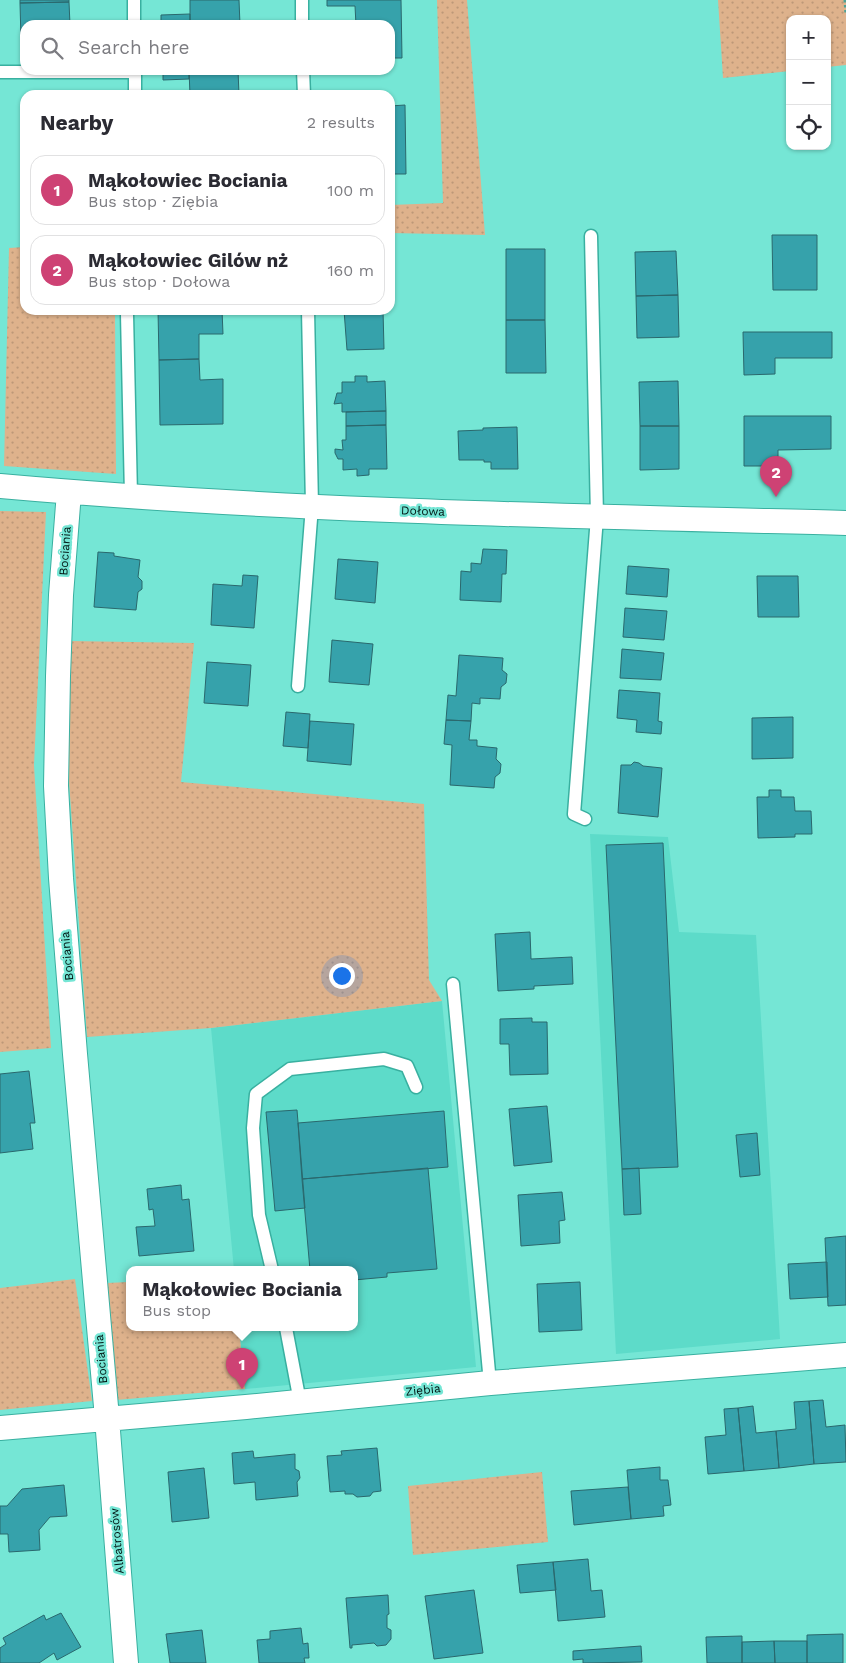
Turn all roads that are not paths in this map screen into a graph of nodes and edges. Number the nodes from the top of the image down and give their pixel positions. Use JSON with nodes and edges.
{"nodes":[{"id":1,"x":134,"y":0,"type":"edge"},
{"id":2,"x":302,"y":0,"type":"edge"},
{"id":3,"x":134,"y":20,"type":"edge"},
{"id":4,"x":302,"y":20,"type":"edge"},
{"id":5,"x":0,"y":72,"type":"edge"},
{"id":6,"x":20,"y":72,"type":"edge"},
{"id":7,"x":135,"y":75,"type":"edge"},
{"id":8,"x":303,"y":75,"type":"edge"},
{"id":9,"x":135,"y":90,"type":"edge"},
{"id":10,"x":304,"y":90,"type":"edge"},
{"id":11,"x":591,"y":236,"type":"dead end"},
{"id":12,"x":127,"y":315,"type":"edge"},
{"id":13,"x":308,"y":315,"type":"edge"},
{"id":14,"x":0,"y":486,"type":"edge"},
{"id":15,"x":69,"y":492,"type":"junction"},
{"id":16,"x":131,"y":496,"type":"junction"},
{"id":17,"x":312,"y":506,"type":"junction"},
{"id":18,"x":597,"y":518,"type":"junction"},
{"id":19,"x":846,"y":524,"type":"edge"},
{"id":20,"x":298,"y":686,"type":"dead end"},
{"id":21,"x":585,"y":819,"type":"dead end"},
{"id":22,"x":453,"y":984,"type":"dead end"},
{"id":23,"x":416,"y":1087,"type":"dead end"},
{"id":24,"x":271,"y":1266,"type":"edge"},
{"id":25,"x":287,"y":1331,"type":"edge"},
{"id":26,"x":846,"y":1355,"type":"edge"},
{"id":27,"x":490,"y":1383,"type":"junction"},
{"id":28,"x":300,"y":1402,"type":"junction"},
{"id":29,"x":107,"y":1418,"type":"junction"},
{"id":30,"x":0,"y":1428,"type":"edge"},
{"id":31,"x":126,"y":1663,"type":"edge"}],
"edges":[{"from":1,"to":3,"type":"lane"},
{"from":2,"to":4,"type":"lane"},
{"from":5,"to":6,"type":"lane"},
{"from":7,"to":9,"type":"lane"},
{"from":8,"to":10,"type":"lane"},
{"from":11,"to":18,"type":"lane"},
{"from":12,"to":16,"type":"lane"},
{"from":13,"to":17,"type":"lane"},
{"from":14,"to":15,"type":"street","name":"Dołowa"},
{"from":15,"to":16,"type":"street","name":"Dołowa"},
{"from":15,"to":29,"type":"street","name":"Bociania"},
{"from":16,"to":17,"type":"street","name":"Dołowa"},
{"from":17,"to":18,"type":"street","name":"Dołowa"},
{"from":17,"to":20,"type":"lane"},
{"from":18,"to":19,"type":"street","name":"Dołowa"},
{"from":18,"to":21,"type":"lane"},
{"from":22,"to":27,"type":"lane"},
{"from":23,"to":24,"type":"lane"},
{"from":25,"to":28,"type":"lane"},
{"from":26,"to":27,"type":"street","name":"Ziębia"},
{"from":27,"to":28,"type":"street","name":"Ziębia"},
{"from":28,"to":29,"type":"street","name":"Ziębia"},
{"from":29,"to":30,"type":"street","name":"Ziębia"},
{"from":29,"to":31,"type":"street","name":"Albatrosów"}]}
